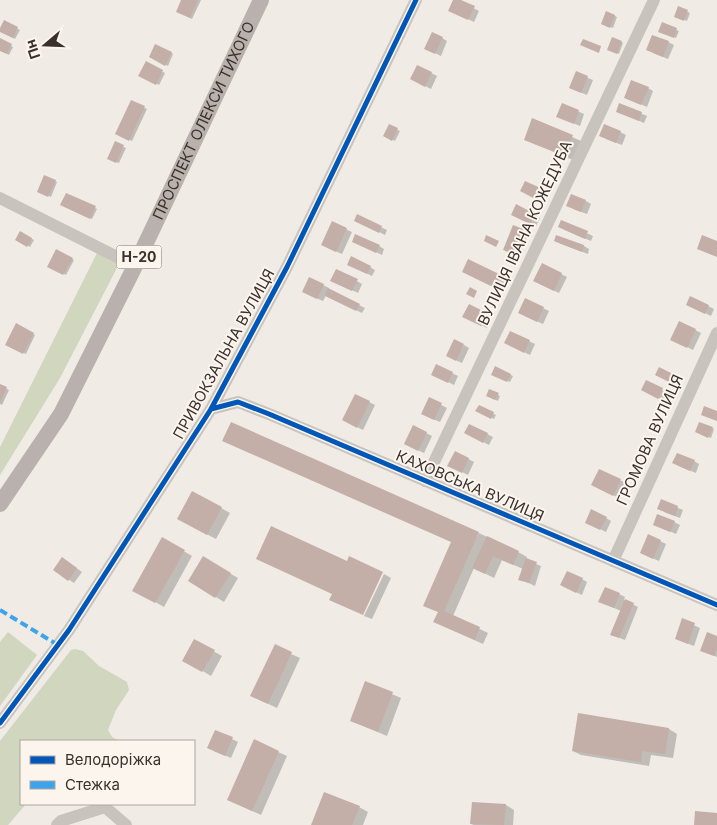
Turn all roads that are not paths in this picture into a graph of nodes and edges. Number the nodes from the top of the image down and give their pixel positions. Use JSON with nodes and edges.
{"nodes":[{"id":1,"x":416,"y":0,"type":"edge"},
{"id":2,"x":654,"y":0,"type":"edge"},
{"id":3,"x":257,"y":1,"type":"edge"},
{"id":4,"x":0,"y":198,"type":"edge"},
{"id":5,"x":134,"y":266,"type":"junction"},
{"id":6,"x":717,"y":333,"type":"edge"},
{"id":7,"x":212,"y":409,"type":"junction"},
{"id":8,"x":425,"y":481,"type":"junction"},
{"id":9,"x":0,"y":504,"type":"edge"},
{"id":10,"x":614,"y":561,"type":"junction"},
{"id":11,"x":717,"y":605,"type":"edge"},
{"id":12,"x":0,"y":723,"type":"edge"},
{"id":13,"x":58,"y":825,"type":"edge"},
{"id":14,"x":126,"y":825,"type":"edge"}],
"edges":[{"from":1,"to":7,"type":"street","name":"ПРИВОКЗАЛЬНА ВУЛИЦЯ"},
{"from":2,"to":8,"type":"street","name":"ВУЛИЦЯ ІВАНА КОЖЕДУБА"},
{"from":3,"to":5,"type":"main road","name":"ПРОСПЕКТ ОЛЕКСИ ТИХОГО","number":"Н-20"},
{"from":4,"to":5,"type":"street"},
{"from":5,"to":9,"type":"main road","name":"ПРОСПЕКТ ОЛЕКСИ ТИХОГО","number":"Н-20"},
{"from":6,"to":10,"type":"street","name":"ГРОМОВА ВУЛИЦЯ"},
{"from":7,"to":8,"type":"street","name":"КАХОВСЬКА ВУЛИЦЯ"},
{"from":7,"to":12,"type":"street","name":"ПРИВОКЗАЛЬНА ВУЛИЦЯ"},
{"from":8,"to":10,"type":"street","name":"КАХОВСЬКА ВУЛИЦЯ"},
{"from":10,"to":11,"type":"street","name":"КАХОВСЬКА ВУЛИЦЯ"},
{"from":13,"to":14,"type":"street"}]}
